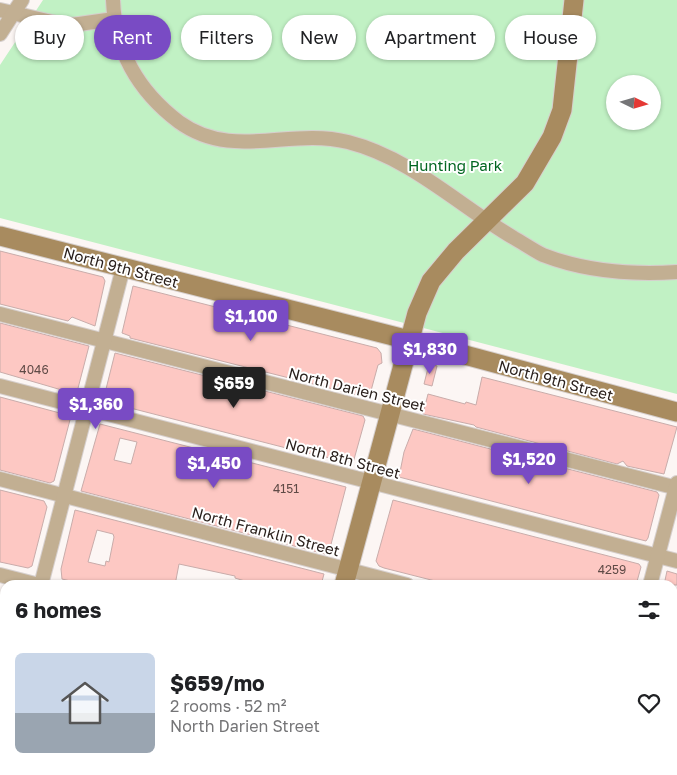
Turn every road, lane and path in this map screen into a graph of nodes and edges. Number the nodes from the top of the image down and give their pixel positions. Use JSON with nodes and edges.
{"nodes":[{"id":1,"x":22,"y":0,"type":"edge"},
{"id":2,"x":113,"y":0,"type":"edge"},
{"id":3,"x":574,"y":0,"type":"edge"},
{"id":4,"x":7,"y":11,"type":"edge"},
{"id":5,"x":114,"y":15,"type":"edge"},
{"id":6,"x":94,"y":22,"type":"edge"},
{"id":7,"x":0,"y":34,"type":"edge"},
{"id":8,"x":129,"y":60,"type":"edge"},
{"id":9,"x":488,"y":221,"type":"junction"},
{"id":10,"x":0,"y":236,"type":"edge"},
{"id":11,"x":123,"y":268,"type":"junction"},
{"id":12,"x":677,"y":272,"type":"edge"},
{"id":13,"x":0,"y":314,"type":"edge"},
{"id":14,"x":104,"y":340,"type":"junction"},
{"id":15,"x":409,"y":340,"type":"junction"},
{"id":16,"x":0,"y":386,"type":"edge"},
{"id":17,"x":87,"y":408,"type":"junction"},
{"id":18,"x":677,"y":412,"type":"edge"},
{"id":19,"x":389,"y":413,"type":"junction"},
{"id":20,"x":0,"y":479,"type":"edge"},
{"id":21,"x":371,"y":482,"type":"junction"},
{"id":22,"x":677,"y":486,"type":"edge"},
{"id":23,"x":64,"y":496,"type":"junction"},
{"id":24,"x":658,"y":556,"type":"junction"},
{"id":25,"x":677,"y":562,"type":"edge"},
{"id":26,"x":0,"y":575,"type":"edge"},
{"id":27,"x":346,"y":577,"type":"edge"},
{"id":28,"x":20,"y":580,"type":"edge"},
{"id":29,"x":41,"y":580,"type":"edge"},
{"id":30,"x":369,"y":580,"type":"edge"},
{"id":31,"x":651,"y":580,"type":"edge"}],
"edges":[{"from":1,"to":4,"type":"street"},
{"from":2,"to":5,"type":"street"},
{"from":3,"to":9,"type":"street"},
{"from":4,"to":6,"type":"street"},
{"from":4,"to":7,"type":"street"},
{"from":8,"to":9,"type":"street"},
{"from":9,"to":12,"type":"street"},
{"from":9,"to":15,"type":"street"},
{"from":10,"to":11,"type":"street","name":"North 9th Street"},
{"from":11,"to":14,"type":"street"},
{"from":11,"to":15,"type":"street","name":"North 9th Street"},
{"from":13,"to":14,"type":"street","name":"North Darien Street"},
{"from":14,"to":17,"type":"street"},
{"from":14,"to":19,"type":"street","name":"North Darien Street"},
{"from":15,"to":18,"type":"street","name":"North 9th Street"},
{"from":15,"to":19,"type":"street"},
{"from":16,"to":17,"type":"street","name":"North 8th Street"},
{"from":17,"to":21,"type":"street","name":"North 8th Street"},
{"from":17,"to":23,"type":"street"},
{"from":19,"to":21,"type":"street"},
{"from":19,"to":22,"type":"street","name":"North Darien Street"},
{"from":20,"to":23,"type":"street","name":"North Franklin Street"},
{"from":21,"to":24,"type":"street","name":"North 8th Street"},
{"from":21,"to":27,"type":"street"},
{"from":22,"to":24,"type":"street"},
{"from":23,"to":27,"type":"street","name":"North Franklin Street"},
{"from":23,"to":29,"type":"street"},
{"from":24,"to":25,"type":"street","name":"North 8th Street"},
{"from":24,"to":31,"type":"street"},
{"from":26,"to":28,"type":"street"},
{"from":27,"to":30,"type":"street","name":"North Franklin Street"}]}
